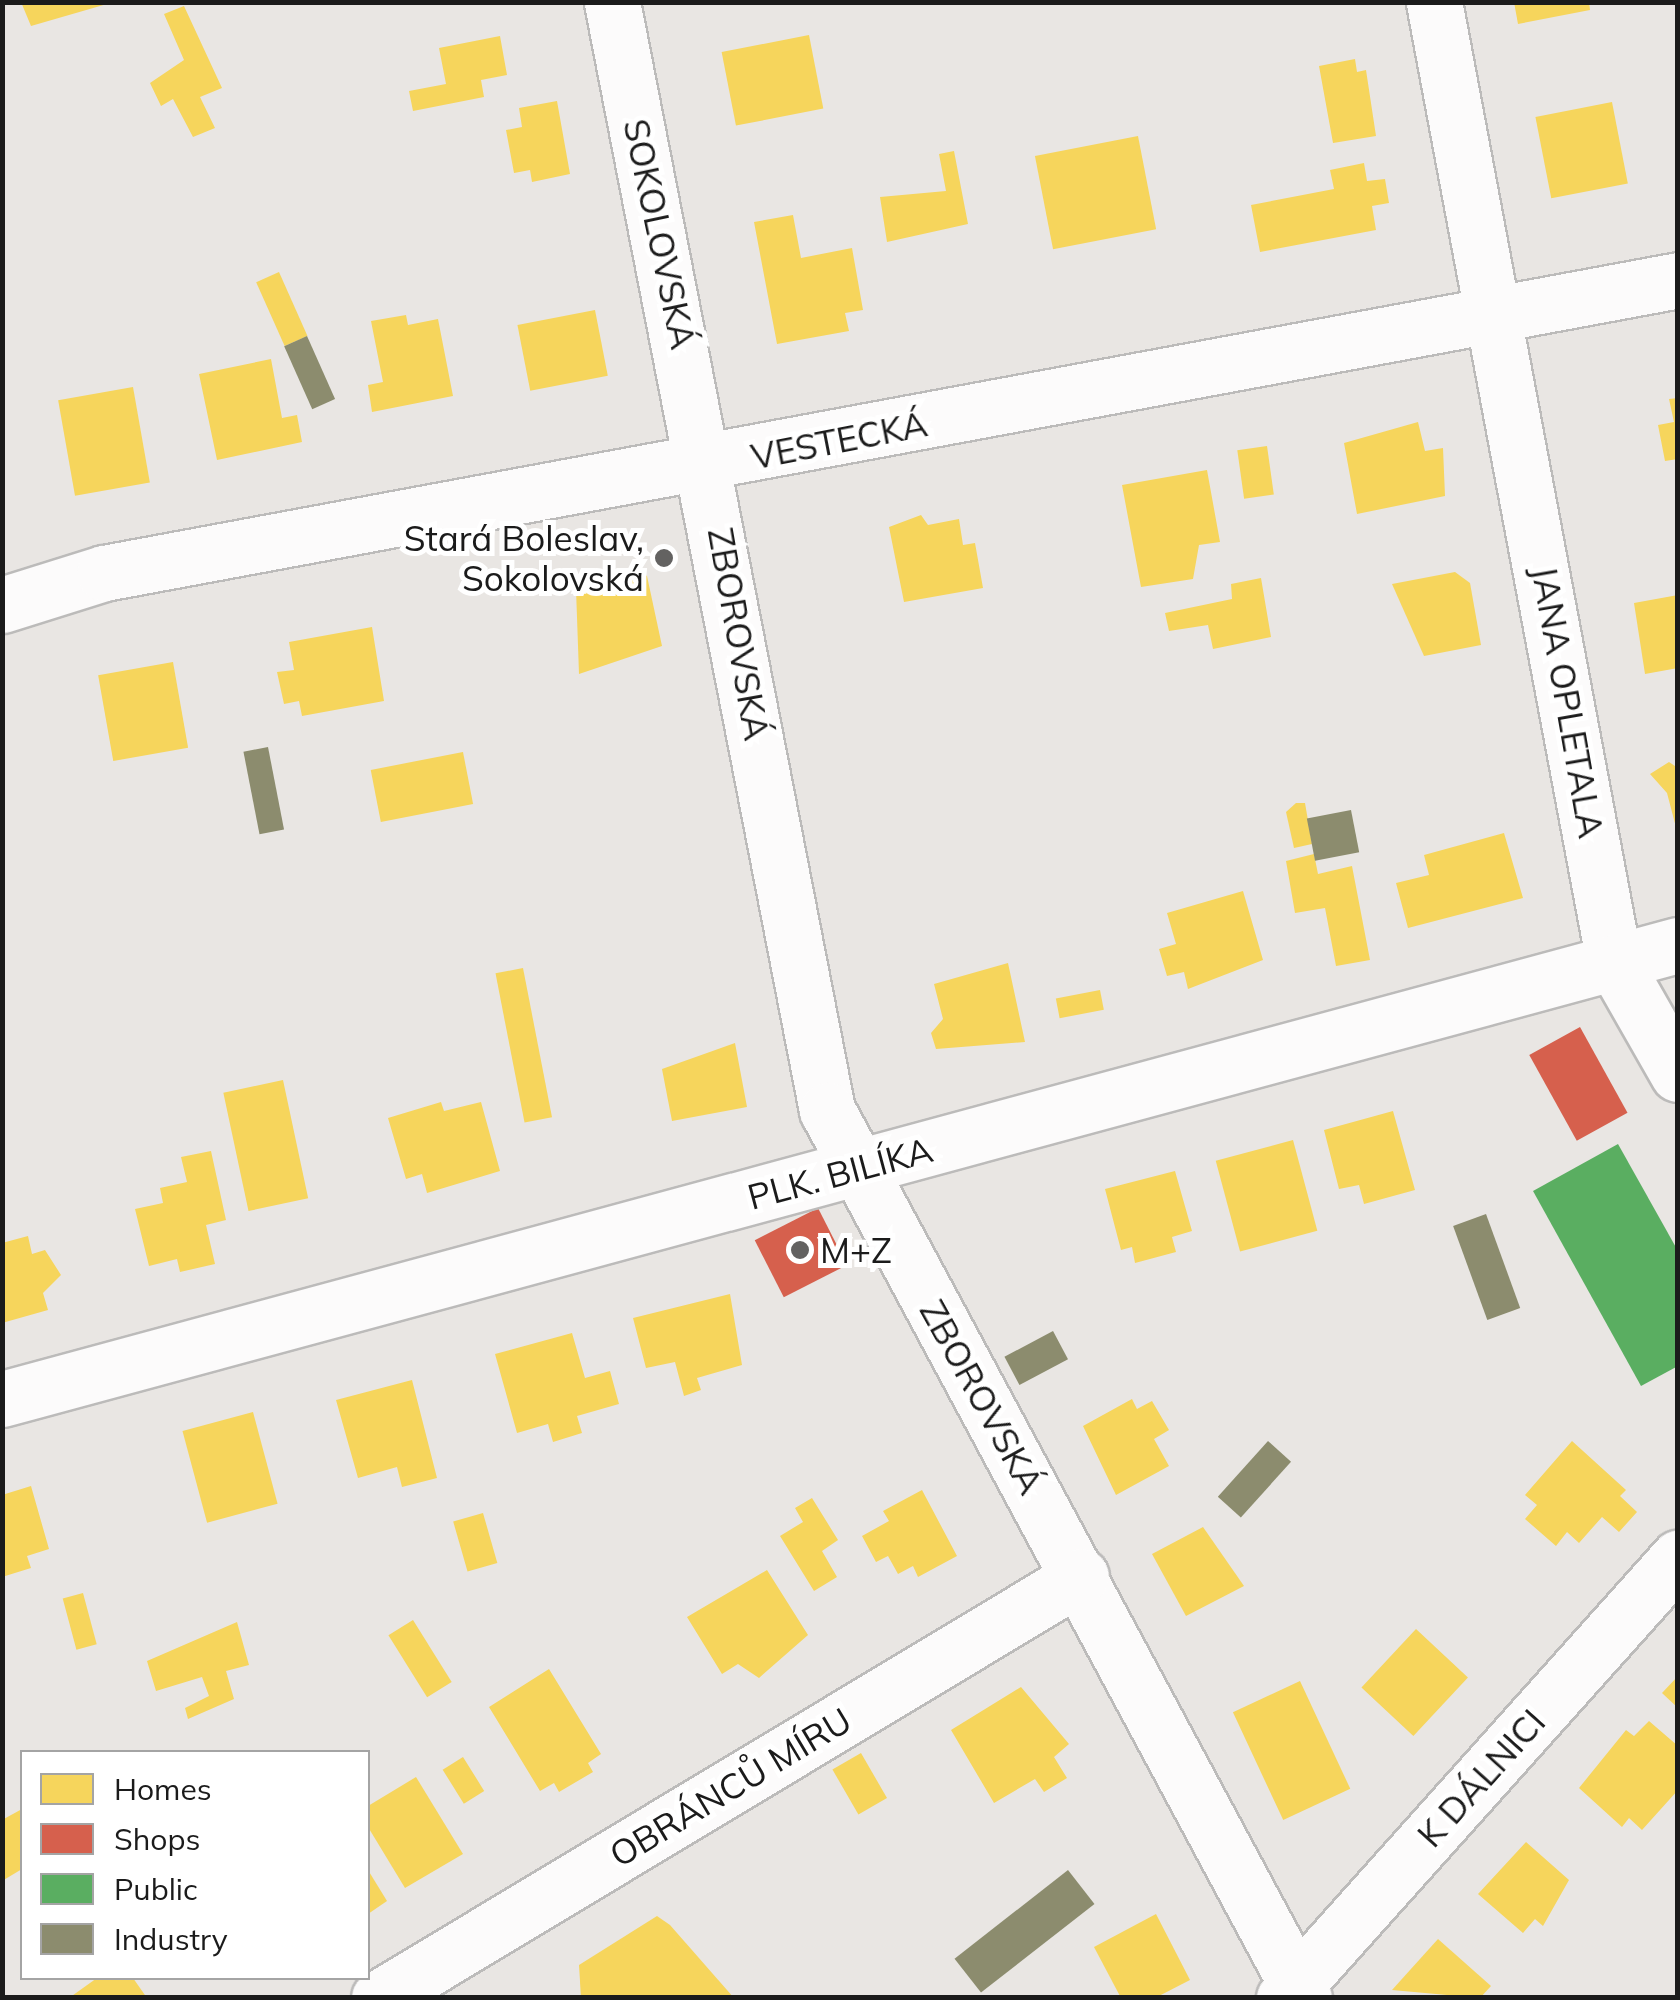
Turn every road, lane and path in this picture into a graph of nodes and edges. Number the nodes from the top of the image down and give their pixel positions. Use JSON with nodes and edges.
{"nodes":[{"id":1,"x":612,"y":2,"type":"edge"},
{"id":2,"x":1434,"y":2,"type":"edge"},
{"id":3,"x":1678,"y":280,"type":"edge"},
{"id":4,"x":1498,"y":316,"type":"junction"},
{"id":5,"x":708,"y":465,"type":"junction"},
{"id":6,"x":2,"y":605,"type":"edge"},
{"id":7,"x":1678,"y":946,"type":"edge"},
{"id":8,"x":1614,"y":962,"type":"junction"},
{"id":9,"x":1678,"y":1074,"type":"edge"},
{"id":10,"x":855,"y":1168,"type":"junction"},
{"id":11,"x":2,"y":1399,"type":"edge"},
{"id":12,"x":1678,"y":1558,"type":"edge"},
{"id":13,"x":1081,"y":1576,"type":"junction"},
{"id":14,"x":1294,"y":1994,"type":"edge"},
{"id":15,"x":379,"y":1998,"type":"edge"}],
"edges":[{"from":1,"to":5,"type":"street","name":"SOKOLOVSKÁ"},
{"from":2,"to":4,"type":"street","name":"JANA OPLETALA"},
{"from":3,"to":4,"type":"street","name":"VESTECKÁ"},
{"from":4,"to":5,"type":"street","name":"VESTECKÁ"},
{"from":4,"to":8,"type":"street","name":"JANA OPLETALA"},
{"from":5,"to":6,"type":"street","name":"VESTECKÁ"},
{"from":5,"to":10,"type":"street","name":"ZBOROVSKÁ"},
{"from":7,"to":8,"type":"street","name":"PLK. BILÍKA"},
{"from":8,"to":9,"type":"street","name":"JANA OPLETALA"},
{"from":8,"to":10,"type":"street","name":"PLK. BILÍKA"},
{"from":10,"to":11,"type":"street","name":"PLK. BILÍKA"},
{"from":10,"to":13,"type":"street","name":"ZBOROVSKÁ"},
{"from":12,"to":14,"type":"street","name":"K DÁLNICI"},
{"from":13,"to":14,"type":"street","name":"ZBOROVSKÁ"},
{"from":13,"to":15,"type":"street","name":"OBRÁNCŮ MÍRU"}]}
